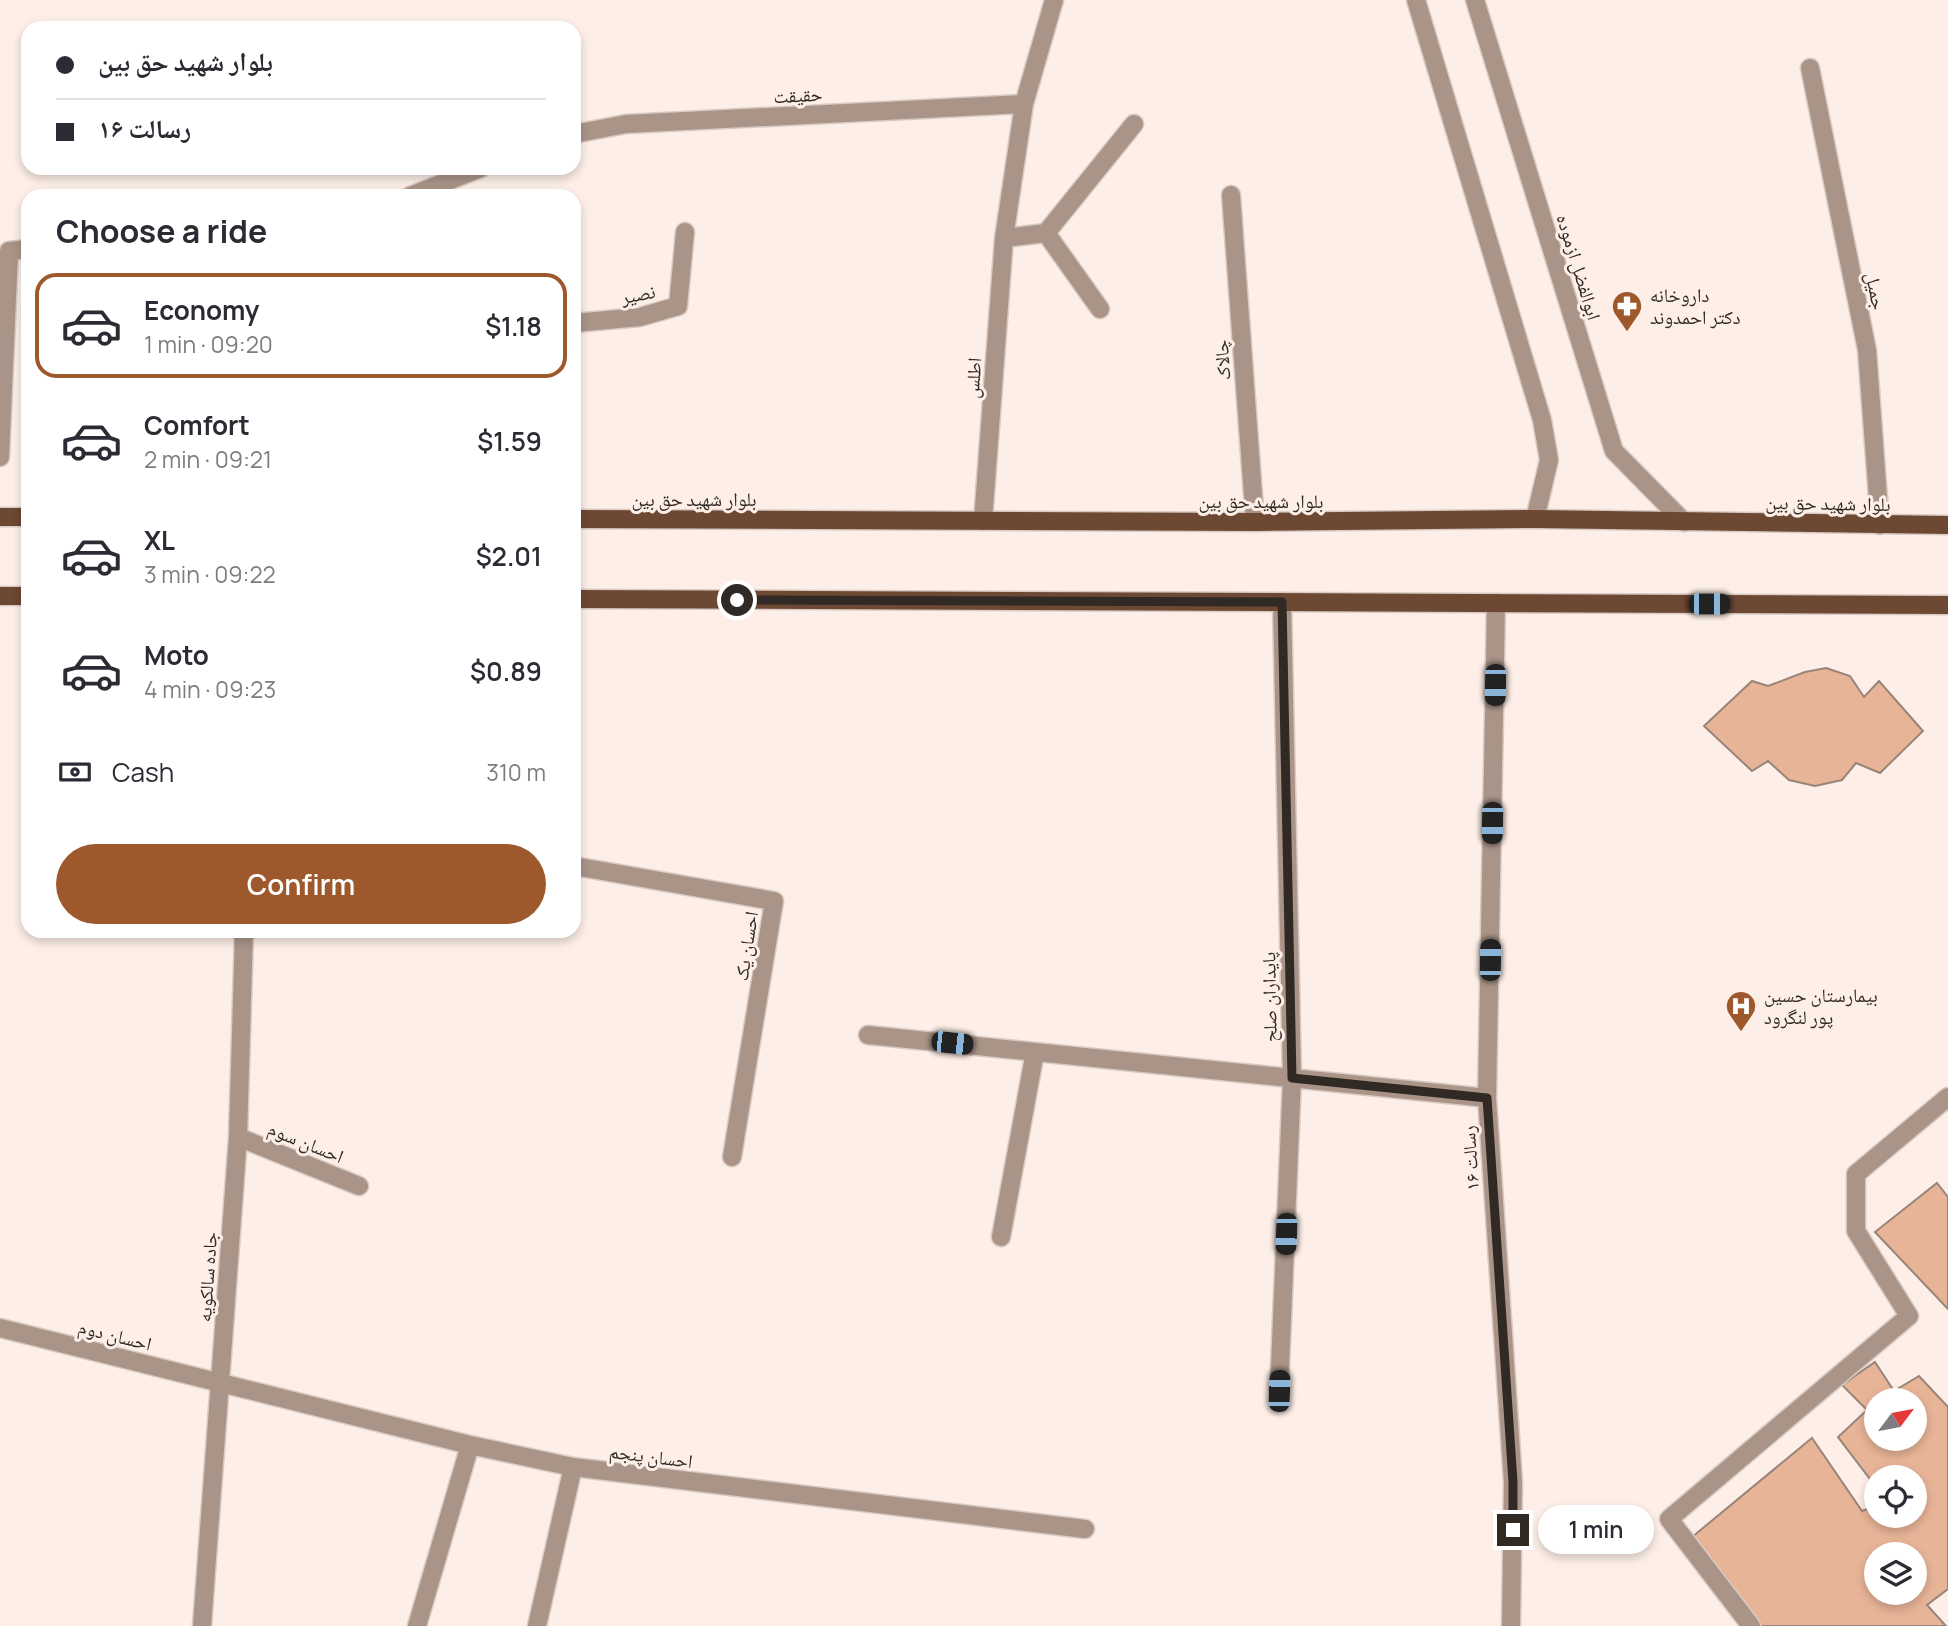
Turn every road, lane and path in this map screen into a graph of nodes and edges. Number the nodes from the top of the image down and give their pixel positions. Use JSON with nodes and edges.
{"nodes":[{"id":1,"x":1054,"y":0,"type":"edge"},
{"id":2,"x":1416,"y":0,"type":"edge"},
{"id":3,"x":1475,"y":0,"type":"edge"},
{"id":4,"x":1810,"y":68,"type":"dead end"},
{"id":5,"x":1024,"y":104,"type":"junction"},
{"id":6,"x":1133,"y":124,"type":"dead end"},
{"id":7,"x":581,"y":133,"type":"edge"},
{"id":8,"x":463,"y":175,"type":"edge"},
{"id":9,"x":428,"y":189,"type":"edge"},
{"id":10,"x":1231,"y":195,"type":"dead end"},
{"id":11,"x":685,"y":232,"type":"dead end"},
{"id":12,"x":1046,"y":233,"type":"junction"},
{"id":13,"x":1004,"y":237,"type":"junction"},
{"id":14,"x":21,"y":250,"type":"edge"},
{"id":15,"x":1100,"y":309,"type":"dead end"},
{"id":16,"x":581,"y":322,"type":"edge"},
{"id":17,"x":0,"y":457,"type":"edge"},
{"id":18,"x":0,"y":517,"type":"edge"},
{"id":19,"x":21,"y":517,"type":"edge"},
{"id":20,"x":581,"y":519,"type":"edge"},
{"id":21,"x":1535,"y":519,"type":"junction"},
{"id":22,"x":983,"y":521,"type":"junction"},
{"id":23,"x":1255,"y":522,"type":"junction"},
{"id":24,"x":1684,"y":522,"type":"junction"},
{"id":25,"x":1881,"y":525,"type":"junction"},
{"id":26,"x":1948,"y":526,"type":"edge"},
{"id":27,"x":0,"y":596,"type":"edge"},
{"id":28,"x":21,"y":596,"type":"edge"},
{"id":29,"x":581,"y":599,"type":"edge"},
{"id":30,"x":1282,"y":602,"type":"junction"},
{"id":31,"x":1496,"y":603,"type":"junction"},
{"id":32,"x":1948,"y":605,"type":"edge"},
{"id":33,"x":581,"y":867,"type":"edge"},
{"id":34,"x":244,"y":938,"type":"edge"},
{"id":35,"x":868,"y":1035,"type":"dead end"},
{"id":36,"x":1035,"y":1052,"type":"junction"},
{"id":37,"x":1292,"y":1078,"type":"junction"},
{"id":38,"x":1948,"y":1097,"type":"edge"},
{"id":39,"x":1487,"y":1098,"type":"junction"},
{"id":40,"x":238,"y":1138,"type":"junction"},
{"id":41,"x":732,"y":1157,"type":"dead end"},
{"id":42,"x":359,"y":1186,"type":"dead end"},
{"id":43,"x":1001,"y":1237,"type":"dead end"},
{"id":44,"x":0,"y":1328,"type":"edge"},
{"id":45,"x":220,"y":1383,"type":"junction"},
{"id":46,"x":1279,"y":1391,"type":"dead end"},
{"id":47,"x":470,"y":1446,"type":"junction"},
{"id":48,"x":573,"y":1467,"type":"junction"},
{"id":49,"x":1085,"y":1529,"type":"dead end"},
{"id":50,"x":202,"y":1626,"type":"edge"},
{"id":51,"x":417,"y":1626,"type":"edge"},
{"id":52,"x":537,"y":1626,"type":"edge"},
{"id":53,"x":1511,"y":1626,"type":"edge"},
{"id":54,"x":1751,"y":1626,"type":"edge"}],
"edges":[{"from":1,"to":5,"type":"street","name":"اطلس"},
{"from":2,"to":21,"type":"street"},
{"from":3,"to":24,"type":"street","name":"ابوالفضل ازموده"},
{"from":4,"to":25,"type":"street","name":"جمیل"},
{"from":5,"to":7,"type":"street","name":"حقیقت"},
{"from":5,"to":13,"type":"street","name":"اطلس"},
{"from":6,"to":12,"type":"street"},
{"from":8,"to":9,"type":"street"},
{"from":10,"to":23,"type":"street","name":"چالاک"},
{"from":11,"to":16,"type":"street","name":"نصیر"},
{"from":12,"to":13,"type":"street"},
{"from":12,"to":15,"type":"street"},
{"from":13,"to":22,"type":"street","name":"اطلس"},
{"from":14,"to":17,"type":"street"},
{"from":18,"to":19,"type":"main road"},
{"from":20,"to":22,"type":"main road","name":"بلوار شهید حق بین"},
{"from":21,"to":23,"type":"main road","name":"بلوار شهید حق بین"},
{"from":21,"to":24,"type":"main road","name":"بلوار شهید حق بین"},
{"from":22,"to":23,"type":"main road","name":"بلوار شهید حق بین"},
{"from":24,"to":25,"type":"main road","name":"بلوار شهید حق بین"},
{"from":25,"to":26,"type":"main road","name":"بلوار شهید حق بین"},
{"from":27,"to":28,"type":"main road"},
{"from":29,"to":30,"type":"main road"},
{"from":30,"to":31,"type":"main road"},
{"from":30,"to":37,"type":"street","name":"پایداران صلح"},
{"from":31,"to":32,"type":"main road"},
{"from":31,"to":39,"type":"street","name":"رسالت ۱۶"},
{"from":33,"to":41,"type":"street","name":"احسان یک"},
{"from":34,"to":40,"type":"street","name":"جاده سالکویه"},
{"from":35,"to":36,"type":"street"},
{"from":36,"to":37,"type":"street"},
{"from":36,"to":43,"type":"street"},
{"from":37,"to":39,"type":"street"},
{"from":37,"to":46,"type":"street","name":"پایداران صلح"},
{"from":38,"to":54,"type":"street"},
{"from":39,"to":53,"type":"street","name":"رسالت ۱۶"},
{"from":40,"to":42,"type":"street","name":"احسان سوم"},
{"from":40,"to":45,"type":"street","name":"جاده سالکویه"},
{"from":44,"to":45,"type":"street","name":"احسان دوم"},
{"from":45,"to":47,"type":"street","name":"احسان پنجم"},
{"from":45,"to":50,"type":"street","name":"جاده سالکویه"},
{"from":47,"to":48,"type":"street","name":"احسان پنجم"},
{"from":47,"to":51,"type":"street"},
{"from":48,"to":49,"type":"street","name":"احسان پنجم"},
{"from":48,"to":52,"type":"street"}]}
